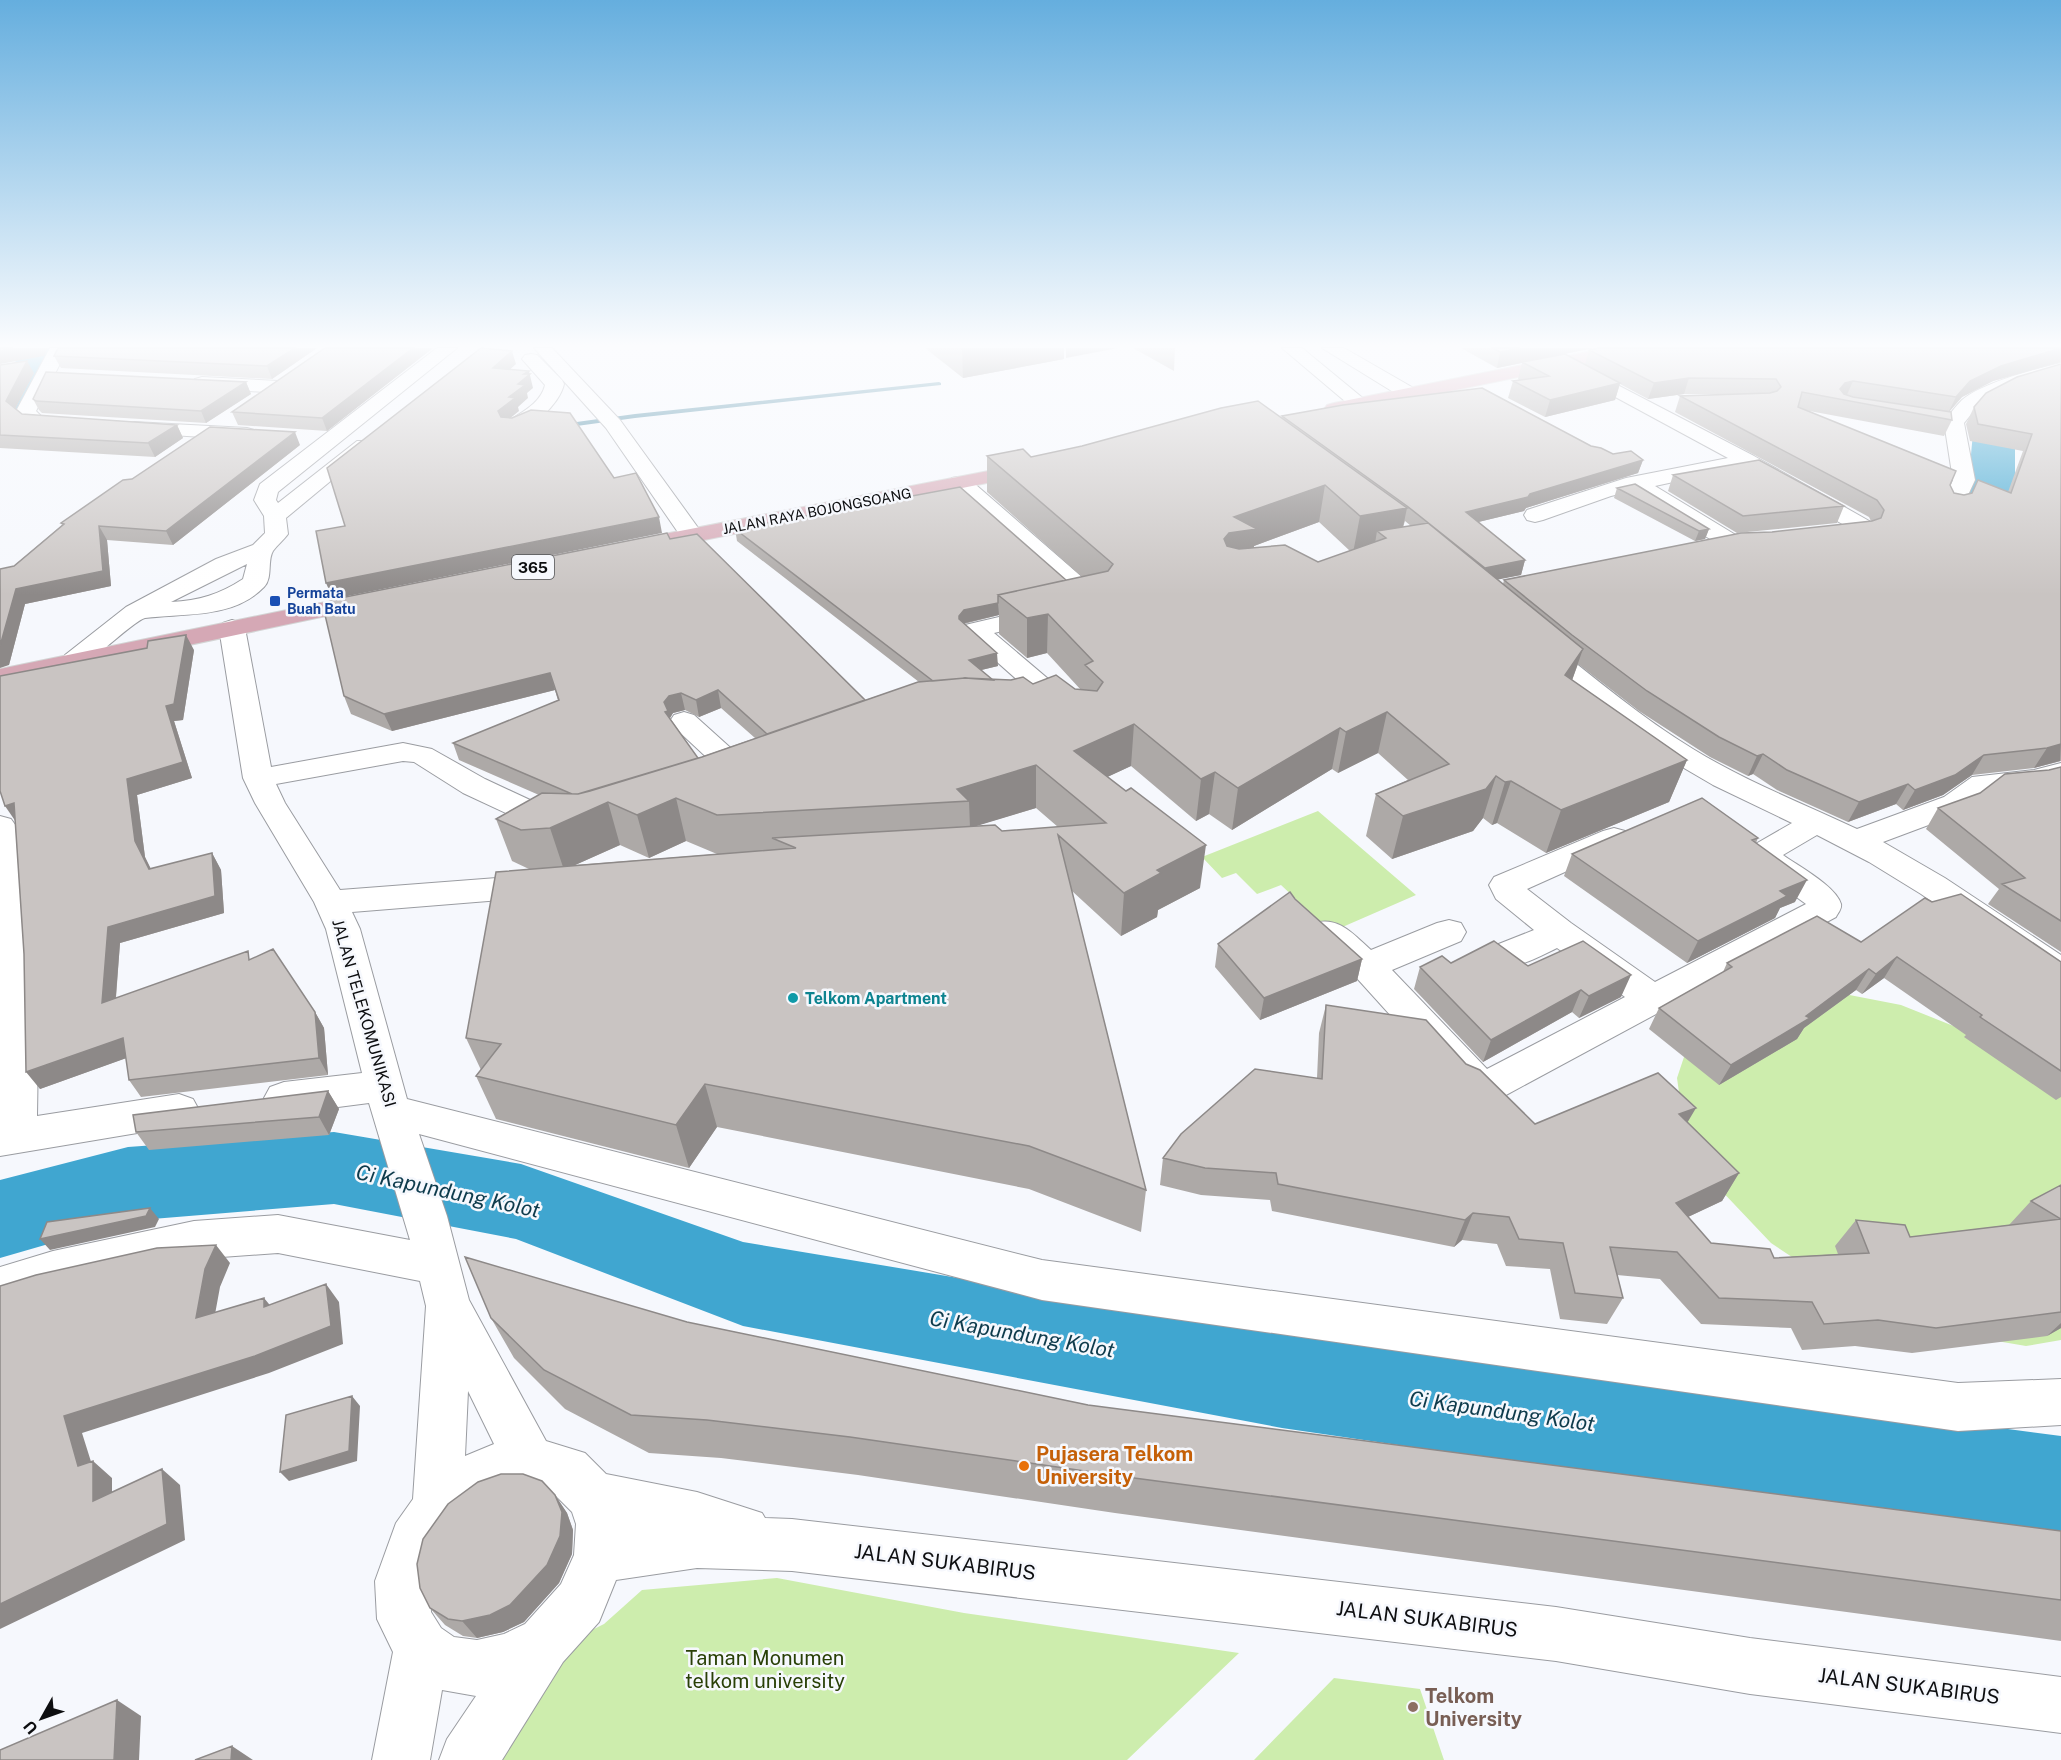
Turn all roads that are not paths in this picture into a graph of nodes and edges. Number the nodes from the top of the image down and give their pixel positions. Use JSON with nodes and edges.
{"nodes":[{"id":1,"x":175,"y":430,"type":"edge"},
{"id":2,"x":212,"y":430,"type":"edge"},
{"id":3,"x":342,"y":430,"type":"edge"},
{"id":4,"x":617,"y":430,"type":"edge"},
{"id":5,"x":1690,"y":430,"type":"edge"},
{"id":6,"x":1955,"y":430,"type":"edge"},
{"id":7,"x":382,"y":431,"type":"edge"},
{"id":8,"x":209,"y":432,"type":"junction"},
{"id":9,"x":264,"y":435,"type":"edge"},
{"id":10,"x":308,"y":438,"type":"dead end"},
{"id":11,"x":330,"y":439,"type":"junction"},
{"id":12,"x":179,"y":452,"type":"edge"},
{"id":13,"x":1747,"y":460,"type":"junction"},
{"id":14,"x":1057,"y":464,"type":"edge"},
{"id":15,"x":960,"y":483,"type":"junction"},
{"id":16,"x":1634,"y":483,"type":"junction"},
{"id":17,"x":1954,"y":503,"type":"edge"},
{"id":18,"x":1534,"y":515,"type":"dead end"},
{"id":19,"x":275,"y":516,"type":"junction"},
{"id":20,"x":1810,"y":535,"type":"edge"},
{"id":21,"x":692,"y":536,"type":"junction"},
{"id":22,"x":636,"y":547,"type":"edge"},
{"id":23,"x":1698,"y":549,"type":"edge"},
{"id":24,"x":261,"y":550,"type":"junction"},
{"id":25,"x":201,"y":576,"type":"junction"},
{"id":26,"x":255,"y":582,"type":"junction"},
{"id":27,"x":399,"y":594,"type":"edge"},
{"id":28,"x":135,"y":612,"type":"junction"},
{"id":29,"x":232,"y":628,"type":"junction"},
{"id":30,"x":1517,"y":630,"type":"edge"},
{"id":31,"x":74,"y":661,"type":"junction"},
{"id":32,"x":0,"y":677,"type":"edge"},
{"id":33,"x":1052,"y":696,"type":"junction"},
{"id":34,"x":1021,"y":708,"type":"edge"},
{"id":35,"x":684,"y":721,"type":"dead end"},
{"id":36,"x":1085,"y":724,"type":"edge"},
{"id":37,"x":2061,"y":772,"type":"edge"},
{"id":38,"x":258,"y":778,"type":"junction"},
{"id":39,"x":710,"y":786,"type":"edge"},
{"id":40,"x":1737,"y":786,"type":"junction"},
{"id":41,"x":1705,"y":800,"type":"edge"},
{"id":42,"x":1816,"y":822,"type":"junction"},
{"id":43,"x":582,"y":824,"type":"edge"},
{"id":44,"x":0,"y":826,"type":"edge"},
{"id":45,"x":1641,"y":827,"type":"edge"},
{"id":46,"x":1856,"y":841,"type":"junction"},
{"id":47,"x":570,"y":884,"type":"edge"},
{"id":48,"x":331,"y":902,"type":"junction"},
{"id":49,"x":1304,"y":911,"type":"edge"},
{"id":50,"x":1449,"y":932,"type":"dead end"},
{"id":51,"x":1559,"y":932,"type":"junction"},
{"id":52,"x":1503,"y":956,"type":"edge"},
{"id":53,"x":1366,"y":966,"type":"junction"},
{"id":54,"x":2061,"y":973,"type":"edge"},
{"id":55,"x":1652,"y":998,"type":"junction"},
{"id":56,"x":392,"y":1111,"type":"junction"},
{"id":57,"x":9,"y":1137,"type":"edge"},
{"id":58,"x":443,"y":1285,"type":"junction"},
{"id":59,"x":0,"y":1287,"type":"edge"},
{"id":60,"x":2061,"y":1402,"type":"edge"},
{"id":61,"x":530,"y":1462,"type":"junction"},
{"id":62,"x":593,"y":1497,"type":"junction"},
{"id":63,"x":438,"y":1507,"type":"junction"},
{"id":64,"x":792,"y":1545,"type":"junction"},
{"id":65,"x":600,"y":1556,"type":"junction"},
{"id":66,"x":544,"y":1642,"type":"junction"},
{"id":67,"x":421,"y":1648,"type":"junction"},
{"id":68,"x":2061,"y":1705,"type":"edge"},
{"id":69,"x":401,"y":1760,"type":"edge"},
{"id":70,"x":468,"y":1760,"type":"edge"}],
"edges":[{"from":1,"to":8,"type":"street"},
{"from":2,"to":8,"type":"street"},
{"from":3,"to":11,"type":"street"},
{"from":4,"to":21,"type":"street"},
{"from":5,"to":13,"type":"street"},
{"from":6,"to":17,"type":"street"},
{"from":7,"to":19,"type":"street"},
{"from":8,"to":9,"type":"street"},
{"from":8,"to":12,"type":"street"},
{"from":10,"to":11,"type":"street"},
{"from":11,"to":19,"type":"street"},
{"from":13,"to":16,"type":"street"},
{"from":13,"to":20,"type":"street"},
{"from":14,"to":15,"type":"main road","name":"JALAN RAYA BOJONGSOANG"},
{"from":15,"to":21,"type":"main road","name":"JALAN RAYA BOJONGSOANG"},
{"from":15,"to":33,"type":"street"},
{"from":16,"to":18,"type":"street"},
{"from":16,"to":23,"type":"street"},
{"from":19,"to":24,"type":"street"},
{"from":21,"to":22,"type":"main road","name":"JALAN RAYA BOJONGSOANG"},
{"from":24,"to":25,"type":"street"},
{"from":24,"to":26,"type":"street"},
{"from":25,"to":26,"type":"street"},
{"from":25,"to":28,"type":"street"},
{"from":26,"to":28,"type":"street"},
{"from":27,"to":29,"type":"main road"},
{"from":28,"to":31,"type":"street"},
{"from":29,"to":31,"type":"main road"},
{"from":29,"to":38,"type":"street","name":"JALAN TELEKOMUNIKASI"},
{"from":30,"to":40,"type":"street"},
{"from":31,"to":32,"type":"main road"},
{"from":33,"to":34,"type":"street"},
{"from":33,"to":36,"type":"street"},
{"from":35,"to":39,"type":"street"},
{"from":37,"to":46,"type":"street"},
{"from":38,"to":43,"type":"street"},
{"from":38,"to":48,"type":"street","name":"JALAN TELEKOMUNIKASI"},
{"from":40,"to":41,"type":"street"},
{"from":40,"to":42,"type":"street"},
{"from":42,"to":46,"type":"street"},
{"from":42,"to":55,"type":"street"},
{"from":44,"to":57,"type":"street"},
{"from":45,"to":51,"type":"street"},
{"from":46,"to":54,"type":"street"},
{"from":47,"to":48,"type":"street"},
{"from":48,"to":56,"type":"street","name":"JALAN TELEKOMUNIKASI"},
{"from":49,"to":53,"type":"street"},
{"from":50,"to":53,"type":"street"},
{"from":51,"to":52,"type":"street"},
{"from":51,"to":55,"type":"street"},
{"from":53,"to":55,"type":"street"},
{"from":56,"to":57,"type":"street"},
{"from":56,"to":58,"type":"street","name":"JALAN TELEKOMUNIKASI"},
{"from":56,"to":60,"type":"street"},
{"from":58,"to":59,"type":"street"},
{"from":58,"to":61,"type":"street","name":"JALAN TELEKOMUNIKASI"},
{"from":58,"to":63,"type":"street","name":"JALAN TELEKOMUNIKASI"},
{"from":61,"to":62,"type":"street"},
{"from":61,"to":63,"type":"street"},
{"from":62,"to":64,"type":"street","name":"JALAN SUKABIRUS"},
{"from":62,"to":65,"type":"street"},
{"from":63,"to":67,"type":"street"},
{"from":64,"to":65,"type":"street","name":"JALAN SUKABIRUS"},
{"from":64,"to":68,"type":"street","name":"JALAN SUKABIRUS"},
{"from":65,"to":66,"type":"street"},
{"from":66,"to":67,"type":"street"},
{"from":66,"to":70,"type":"street"},
{"from":67,"to":69,"type":"street"}]}
